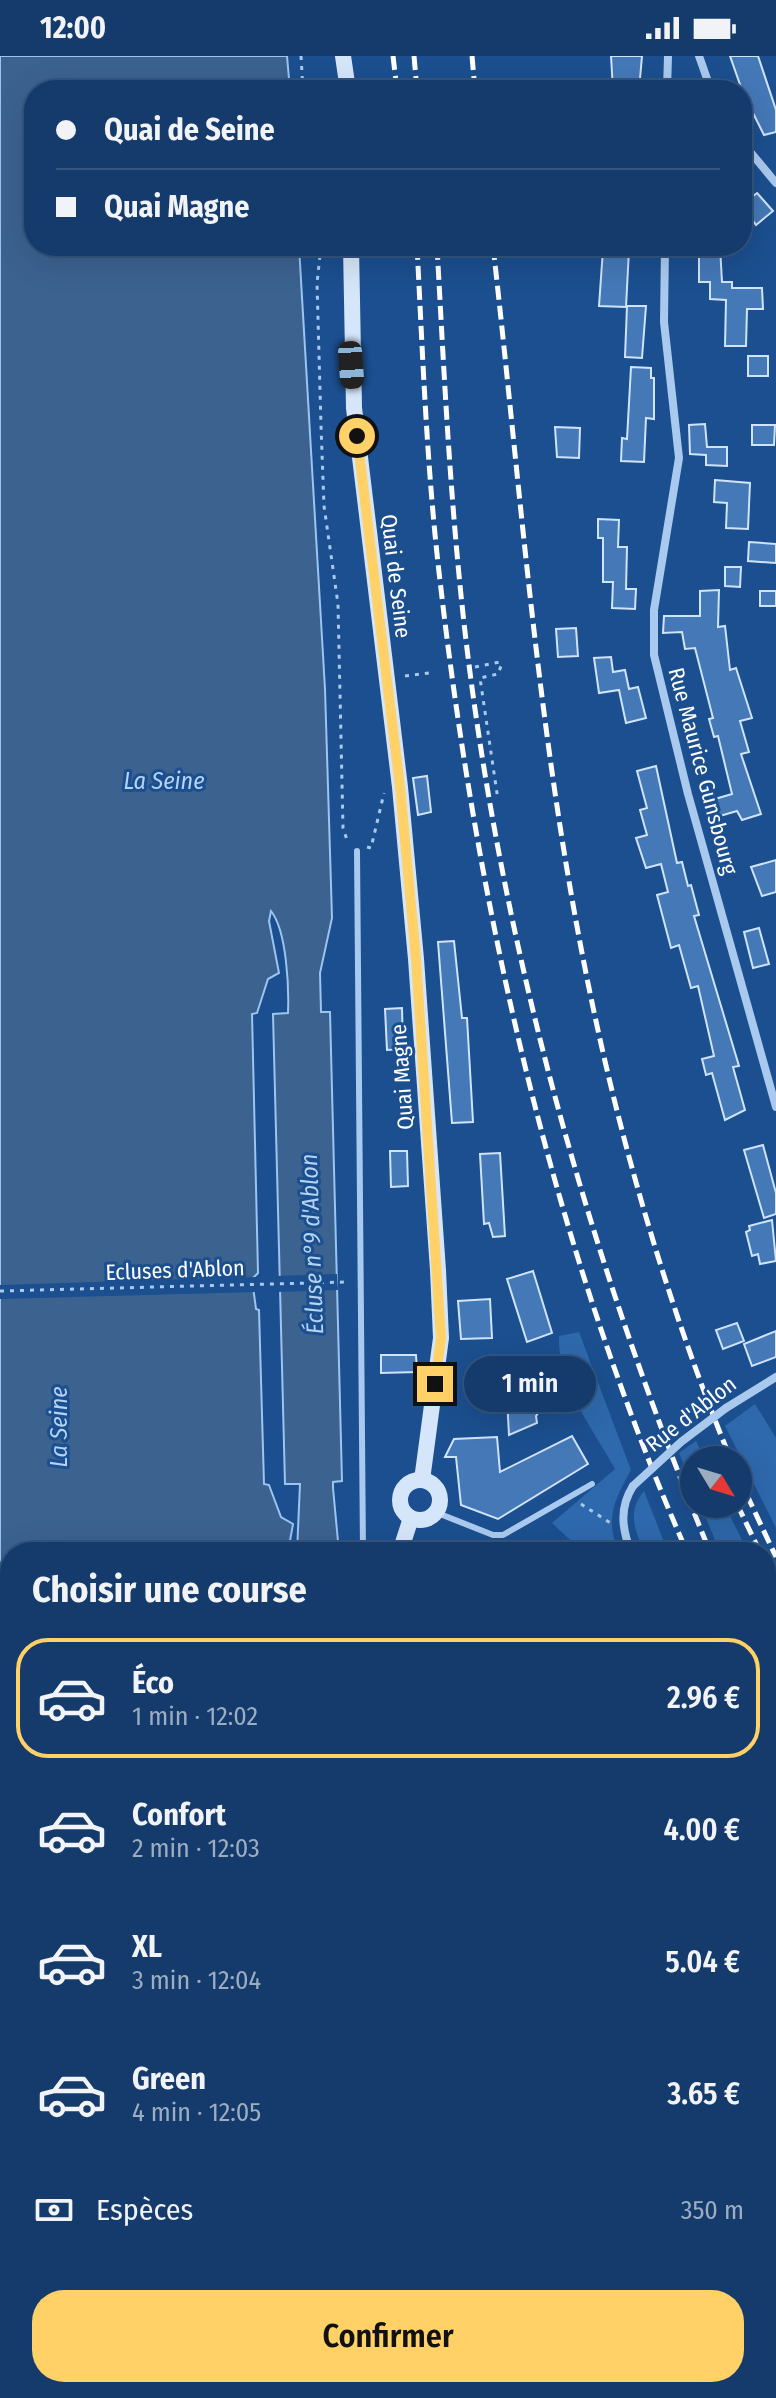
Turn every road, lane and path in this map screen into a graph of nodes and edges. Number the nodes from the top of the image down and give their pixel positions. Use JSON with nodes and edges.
{"nodes":[{"id":1,"x":301,"y":56,"type":"edge"},
{"id":2,"x":343,"y":56,"type":"edge"},
{"id":3,"x":668,"y":56,"type":"edge"},
{"id":4,"x":699,"y":56,"type":"edge"},
{"id":5,"x":302,"y":80,"type":"edge"},
{"id":6,"x":347,"y":80,"type":"edge"},
{"id":7,"x":667,"y":80,"type":"edge"},
{"id":8,"x":707,"y":80,"type":"edge"},
{"id":9,"x":752,"y":154,"type":"edge"},
{"id":10,"x":776,"y":183,"type":"edge"},
{"id":11,"x":320,"y":256,"type":"edge"},
{"id":12,"x":351,"y":256,"type":"edge"},
{"id":13,"x":665,"y":256,"type":"edge"},
{"id":14,"x":475,"y":667,"type":"dead end"},
{"id":15,"x":429,"y":673,"type":"dead end"},
{"id":16,"x":393,"y":674,"type":"junction"},
{"id":17,"x":382,"y":797,"type":"dead end"},
{"id":18,"x":498,"y":800,"type":"dead end"},
{"id":19,"x":357,"y":851,"type":"dead end"},
{"id":20,"x":776,"y":1107,"type":"edge"},
{"id":21,"x":350,"y":1282,"type":"dead end"},
{"id":22,"x":0,"y":1291,"type":"edge"},
{"id":23,"x":776,"y":1377,"type":"edge"},
{"id":24,"x":422,"y":1480,"type":"junction"},
{"id":25,"x":592,"y":1484,"type":"dead end"},
{"id":26,"x":569,"y":1497,"type":"junction"},
{"id":27,"x":435,"y":1512,"type":"junction"},
{"id":28,"x":411,"y":1518,"type":"junction"},
{"id":29,"x":623,"y":1528,"type":"junction"},
{"id":30,"x":363,"y":1542,"type":"edge"},
{"id":31,"x":403,"y":1542,"type":"edge"},
{"id":32,"x":628,"y":1542,"type":"edge"}],
"edges":[{"from":1,"to":5,"type":"path"},
{"from":2,"to":6,"type":"main road"},
{"from":3,"to":7,"type":"street"},
{"from":4,"to":8,"type":"street"},
{"from":9,"to":10,"type":"street"},
{"from":11,"to":17,"type":"path"},
{"from":12,"to":16,"type":"main road","name":"Quai de Seine"},
{"from":13,"to":20,"type":"street","name":"Rue Maurice Gunsbourg"},
{"from":14,"to":18,"type":"path"},
{"from":15,"to":16,"type":"path"},
{"from":16,"to":24,"type":"main road","name":"Quai Magne"},
{"from":19,"to":30,"type":"lane"},
{"from":21,"to":22,"type":"path","name":"Ecluses d'Ablon"},
{"from":23,"to":29,"type":"street","name":"Rue d'Ablon","bridge":true},
{"from":24,"to":27,"type":"main road"},
{"from":24,"to":28,"type":"main road"},
{"from":25,"to":26,"type":"lane"},
{"from":26,"to":27,"type":"lane"},
{"from":26,"to":29,"type":"path"},
{"from":27,"to":28,"type":"main road"},
{"from":28,"to":31,"type":"main road"},
{"from":29,"to":32,"type":"street"}]}
